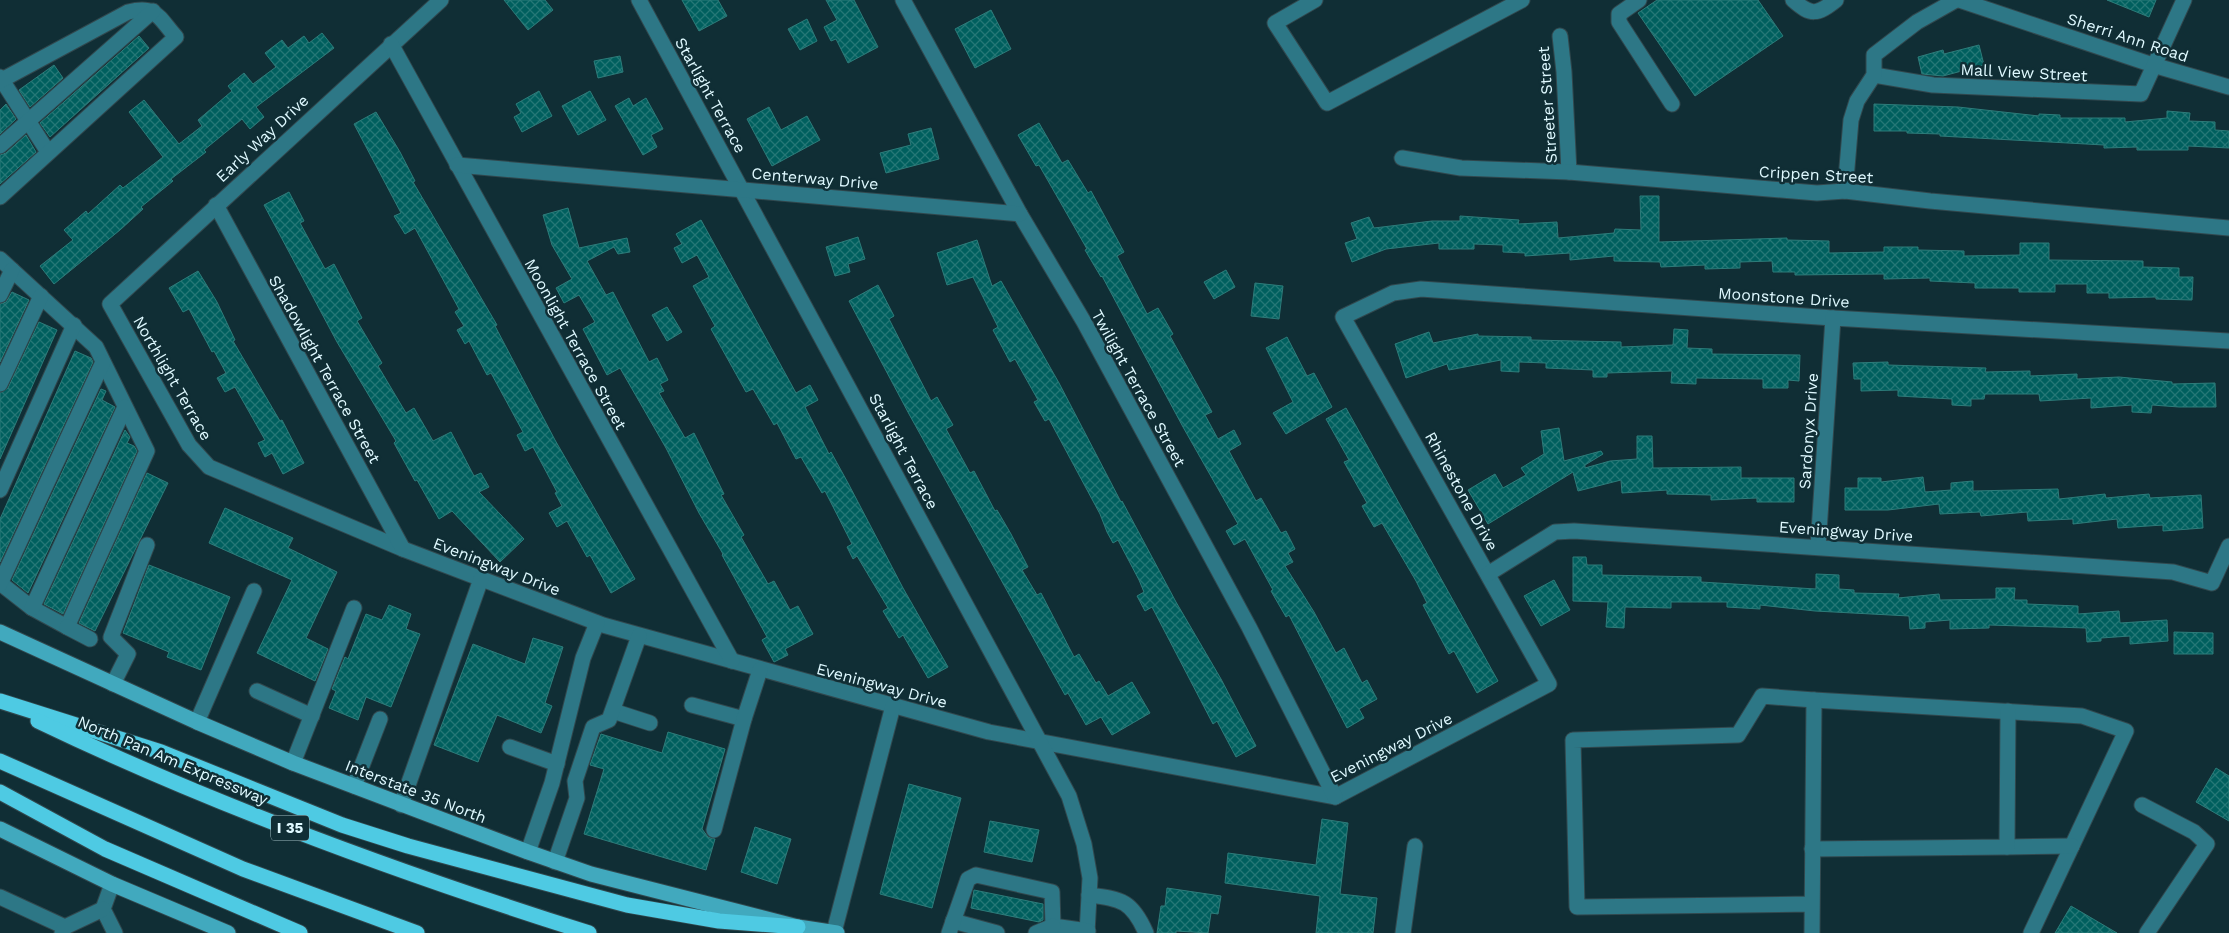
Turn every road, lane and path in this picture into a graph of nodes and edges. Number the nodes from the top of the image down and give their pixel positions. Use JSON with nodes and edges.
{"nodes":[{"id":1,"x":441,"y":0,"type":"edge"},
{"id":2,"x":639,"y":0,"type":"edge"},
{"id":3,"x":903,"y":0,"type":"edge"},
{"id":4,"x":1315,"y":0,"type":"edge"},
{"id":5,"x":1522,"y":0,"type":"edge"},
{"id":6,"x":1639,"y":0,"type":"edge"},
{"id":7,"x":1793,"y":0,"type":"edge"},
{"id":8,"x":1836,"y":0,"type":"edge"},
{"id":9,"x":1958,"y":0,"type":"edge"},
{"id":10,"x":2184,"y":0,"type":"edge"},
{"id":11,"x":152,"y":11,"type":"junction"},
{"id":12,"x":1560,"y":36,"type":"dead end"},
{"id":13,"x":391,"y":44,"type":"junction"},
{"id":14,"x":2153,"y":65,"type":"junction"},
{"id":15,"x":1874,"y":75,"type":"junction"},
{"id":16,"x":0,"y":79,"type":"edge"},
{"id":17,"x":2229,"y":87,"type":"edge"},
{"id":18,"x":1672,"y":104,"type":"dead end"},
{"id":19,"x":27,"y":122,"type":"junction"},
{"id":20,"x":0,"y":146,"type":"edge"},
{"id":21,"x":48,"y":152,"type":"junction"},
{"id":22,"x":1402,"y":158,"type":"dead end"},
{"id":23,"x":457,"y":165,"type":"junction"},
{"id":24,"x":1569,"y":172,"type":"junction"},
{"id":25,"x":742,"y":190,"type":"junction"},
{"id":26,"x":1845,"y":191,"type":"junction"},
{"id":27,"x":0,"y":197,"type":"edge"},
{"id":28,"x":216,"y":205,"type":"junction"},
{"id":29,"x":1020,"y":214,"type":"junction"},
{"id":30,"x":2229,"y":228,"type":"edge"},
{"id":31,"x":0,"y":259,"type":"edge"},
{"id":32,"x":12,"y":270,"type":"junction"},
{"id":33,"x":0,"y":295,"type":"edge"},
{"id":34,"x":41,"y":296,"type":"junction"},
{"id":35,"x":110,"y":304,"type":"joint"},
{"id":36,"x":1343,"y":317,"type":"joint"},
{"id":37,"x":1833,"y":318,"type":"junction"},
{"id":38,"x":74,"y":325,"type":"junction"},
{"id":39,"x":2229,"y":341,"type":"edge"},
{"id":40,"x":103,"y":362,"type":"junction"},
{"id":41,"x":0,"y":384,"type":"edge"},
{"id":42,"x":125,"y":407,"type":"junction"},
{"id":43,"x":209,"y":467,"type":"joint"},
{"id":44,"x":0,"y":490,"type":"edge"},
{"id":45,"x":147,"y":545,"type":"dead end"},
{"id":46,"x":2229,"y":546,"type":"edge"},
{"id":47,"x":1818,"y":547,"type":"junction"},
{"id":48,"x":403,"y":549,"type":"junction"},
{"id":49,"x":1488,"y":574,"type":"junction"},
{"id":50,"x":481,"y":579,"type":"junction"},
{"id":51,"x":0,"y":583,"type":"edge"},
{"id":52,"x":254,"y":591,"type":"dead end"},
{"id":53,"x":32,"y":608,"type":"junction"},
{"id":54,"x":354,"y":608,"type":"dead end"},
{"id":55,"x":597,"y":623,"type":"junction"},
{"id":56,"x":67,"y":627,"type":"junction"},
{"id":57,"x":0,"y":632,"type":"edge"},
{"id":58,"x":640,"y":636,"type":"junction"},
{"id":59,"x":90,"y":639,"type":"dead end"},
{"id":60,"x":732,"y":661,"type":"junction"},
{"id":61,"x":760,"y":670,"type":"junction"},
{"id":62,"x":113,"y":684,"type":"junction"},
{"id":63,"x":1549,"y":684,"type":"joint"},
{"id":64,"x":257,"y":691,"type":"dead end"},
{"id":65,"x":1814,"y":700,"type":"junction"},
{"id":66,"x":0,"y":701,"type":"edge"},
{"id":67,"x":692,"y":705,"type":"dead end"},
{"id":68,"x":893,"y":706,"type":"junction"},
{"id":69,"x":613,"y":711,"type":"junction"},
{"id":70,"x":2008,"y":711,"type":"junction"},
{"id":71,"x":312,"y":716,"type":"junction"},
{"id":72,"x":380,"y":719,"type":"dead end"},
{"id":73,"x":744,"y":719,"type":"junction"},
{"id":74,"x":197,"y":722,"type":"junction"},
{"id":75,"x":650,"y":723,"type":"dead end"},
{"id":76,"x":1042,"y":743,"type":"junction"},
{"id":77,"x":510,"y":747,"type":"dead end"},
{"id":78,"x":0,"y":761,"type":"edge"},
{"id":79,"x":293,"y":763,"type":"junction"},
{"id":80,"x":557,"y":764,"type":"junction"},
{"id":81,"x":354,"y":786,"type":"junction"},
{"id":82,"x":0,"y":792,"type":"edge"},
{"id":83,"x":1335,"y":797,"type":"junction"},
{"id":84,"x":401,"y":805,"type":"junction"},
{"id":85,"x":2142,"y":805,"type":"dead end"},
{"id":86,"x":0,"y":829,"type":"edge"},
{"id":87,"x":714,"y":830,"type":"dead end"},
{"id":88,"x":1415,"y":846,"type":"dead end"},
{"id":89,"x":2072,"y":846,"type":"junction"},
{"id":90,"x":2007,"y":847,"type":"junction"},
{"id":91,"x":1812,"y":849,"type":"junction"},
{"id":92,"x":528,"y":852,"type":"junction"},
{"id":93,"x":555,"y":862,"type":"junction"},
{"id":94,"x":112,"y":884,"type":"junction"},
{"id":95,"x":1089,"y":895,"type":"junction"},
{"id":96,"x":0,"y":897,"type":"edge"},
{"id":97,"x":1812,"y":904,"type":"junction"},
{"id":98,"x":104,"y":909,"type":"junction"},
{"id":99,"x":1053,"y":926,"type":"junction"},
{"id":100,"x":798,"y":927,"type":"junction"},
{"id":101,"x":951,"y":927,"type":"edge"},
{"id":102,"x":64,"y":930,"type":"edge"},
{"id":103,"x":222,"y":932,"type":"edge"},
{"id":104,"x":1088,"y":932,"type":"edge"},
{"id":105,"x":115,"y":933,"type":"edge"},
{"id":106,"x":300,"y":933,"type":"edge"},
{"id":107,"x":417,"y":933,"type":"edge"},
{"id":108,"x":589,"y":933,"type":"edge"},
{"id":109,"x":836,"y":933,"type":"edge"},
{"id":110,"x":997,"y":933,"type":"edge"},
{"id":111,"x":1036,"y":933,"type":"edge"},
{"id":112,"x":1146,"y":933,"type":"edge"},
{"id":113,"x":1403,"y":933,"type":"edge"},
{"id":114,"x":1812,"y":933,"type":"edge"},
{"id":115,"x":2031,"y":933,"type":"edge"},
{"id":116,"x":2147,"y":933,"type":"edge"}],
"edges":[{"from":1,"to":13,"type":"street","name":"Early Way Drive"},
{"from":2,"to":25,"type":"street","name":"Starlight Terrace"},
{"from":3,"to":29,"type":"street","name":"Twilight Terrace Street"},
{"from":4,"to":5,"type":"street"},
{"from":6,"to":18,"type":"street"},
{"from":7,"to":8,"type":"street"},
{"from":9,"to":14,"type":"street","name":"Sherri Ann Road"},
{"from":9,"to":15,"type":"street"},
{"from":10,"to":14,"type":"street"},
{"from":11,"to":16,"type":"street"},
{"from":11,"to":19,"type":"street"},
{"from":11,"to":21,"type":"street"},
{"from":12,"to":24,"type":"street","name":"Streeter Street"},
{"from":13,"to":23,"type":"street","name":"Moonlight Terrace Street"},
{"from":13,"to":28,"type":"street","name":"Early Way Drive"},
{"from":14,"to":15,"type":"street","name":"Mall View Street"},
{"from":14,"to":17,"type":"street","name":"Sherri Ann Road"},
{"from":15,"to":26,"type":"street"},
{"from":16,"to":19,"type":"street"},
{"from":19,"to":20,"type":"street"},
{"from":19,"to":21,"type":"street"},
{"from":21,"to":27,"type":"street"},
{"from":22,"to":24,"type":"street","name":"Crippen Street"},
{"from":23,"to":25,"type":"street","name":"Centerway Drive"},
{"from":23,"to":60,"type":"street","name":"Moonlight Terrace Street"},
{"from":24,"to":26,"type":"street","name":"Crippen Street"},
{"from":25,"to":29,"type":"street","name":"Centerway Drive"},
{"from":25,"to":76,"type":"street","name":"Starlight Terrace"},
{"from":26,"to":30,"type":"street","name":"Crippen Street"},
{"from":28,"to":35,"type":"street","name":"Early Way Drive"},
{"from":28,"to":48,"type":"street","name":"Shadowlight Terrace Street"},
{"from":29,"to":83,"type":"street","name":"Twilight Terrace Street"},
{"from":31,"to":32,"type":"street"},
{"from":32,"to":33,"type":"street"},
{"from":32,"to":34,"type":"street"},
{"from":34,"to":38,"type":"street"},
{"from":34,"to":41,"type":"street"},
{"from":35,"to":43,"type":"street","name":"Northlight Terrace"},
{"from":36,"to":37,"type":"street","name":"Moonstone Drive"},
{"from":36,"to":49,"type":"street","name":"Rhinestone Drive"},
{"from":37,"to":39,"type":"street","name":"Moonstone Drive"},
{"from":37,"to":47,"type":"street","name":"Sardonyx Drive"},
{"from":38,"to":40,"type":"street"},
{"from":38,"to":44,"type":"street"},
{"from":40,"to":42,"type":"street"},
{"from":40,"to":51,"type":"street"},
{"from":42,"to":53,"type":"street"},
{"from":42,"to":56,"type":"street"},
{"from":43,"to":48,"type":"street","name":"Eveningway Drive"},
{"from":45,"to":62,"type":"street"},
{"from":46,"to":47,"type":"street","name":"Eveningway Drive"},
{"from":47,"to":49,"type":"street","name":"Eveningway Drive"},
{"from":48,"to":50,"type":"street","name":"Eveningway Drive"},
{"from":49,"to":63,"type":"street","name":"Rhinestone Drive"},
{"from":50,"to":55,"type":"street","name":"Eveningway Drive"},
{"from":50,"to":84,"type":"street"},
{"from":51,"to":53,"type":"street"},
{"from":52,"to":74,"type":"street"},
{"from":53,"to":56,"type":"street"},
{"from":54,"to":71,"type":"street"},
{"from":55,"to":58,"type":"street","name":"Eveningway Drive"},
{"from":55,"to":80,"type":"street"},
{"from":56,"to":59,"type":"street"},
{"from":57,"to":62,"type":"main road","name":"Interstate 35 North"},
{"from":58,"to":60,"type":"street","name":"Eveningway Drive"},
{"from":58,"to":69,"type":"street"},
{"from":60,"to":61,"type":"street","name":"Eveningway Drive"},
{"from":61,"to":68,"type":"street","name":"Eveningway Drive"},
{"from":61,"to":73,"type":"street"},
{"from":62,"to":74,"type":"main road","name":"Interstate 35 North"},
{"from":63,"to":83,"type":"street","name":"Eveningway Drive"},
{"from":64,"to":71,"type":"street"},
{"from":65,"to":70,"type":"street"},
{"from":65,"to":91,"type":"street"},
{"from":65,"to":97,"type":"street"},
{"from":66,"to":100,"type":"highway"},
{"from":66,"to":108,"type":"highway","name":"North Pan Am Expressway","number":"I 35"},
{"from":67,"to":73,"type":"street"},
{"from":68,"to":76,"type":"street","name":"Eveningway Drive"},
{"from":68,"to":109,"type":"street"},
{"from":69,"to":75,"type":"street"},
{"from":69,"to":93,"type":"street"},
{"from":70,"to":89,"type":"street"},
{"from":70,"to":90,"type":"street"},
{"from":71,"to":79,"type":"street"},
{"from":72,"to":81,"type":"street"},
{"from":73,"to":87,"type":"street"},
{"from":74,"to":79,"type":"main road","name":"Interstate 35 North"},
{"from":76,"to":83,"type":"street","name":"Eveningway Drive"},
{"from":76,"to":95,"type":"street","name":"Starlight Terrace"},
{"from":77,"to":80,"type":"street"},
{"from":78,"to":107,"type":"highway"},
{"from":79,"to":81,"type":"main road","name":"Interstate 35 North"},
{"from":80,"to":92,"type":"street"},
{"from":81,"to":84,"type":"main road","name":"Interstate 35 North"},
{"from":82,"to":106,"type":"highway"},
{"from":84,"to":92,"type":"main road","name":"Interstate 35 North"},
{"from":85,"to":116,"type":"street"},
{"from":86,"to":94,"type":"main road"},
{"from":88,"to":113,"type":"street"},
{"from":89,"to":90,"type":"street"},
{"from":89,"to":115,"type":"street"},
{"from":90,"to":91,"type":"street"},
{"from":91,"to":97,"type":"street"},
{"from":92,"to":93,"type":"main road","name":"Interstate 35 North"},
{"from":93,"to":100,"type":"main road","name":"Interstate 35 North"},
{"from":94,"to":98,"type":"street"},
{"from":94,"to":103,"type":"main road"},
{"from":95,"to":104,"type":"street","name":"Starlight Terrace"},
{"from":95,"to":112,"type":"street"},
{"from":96,"to":102,"type":"street"},
{"from":97,"to":114,"type":"street"},
{"from":98,"to":102,"type":"street"},
{"from":98,"to":105,"type":"street"},
{"from":99,"to":101,"type":"street"},
{"from":99,"to":104,"type":"street"},
{"from":99,"to":111,"type":"street"},
{"from":100,"to":109,"type":"main road","name":"Interstate 35 North"},
{"from":101,"to":110,"type":"street"}]}
